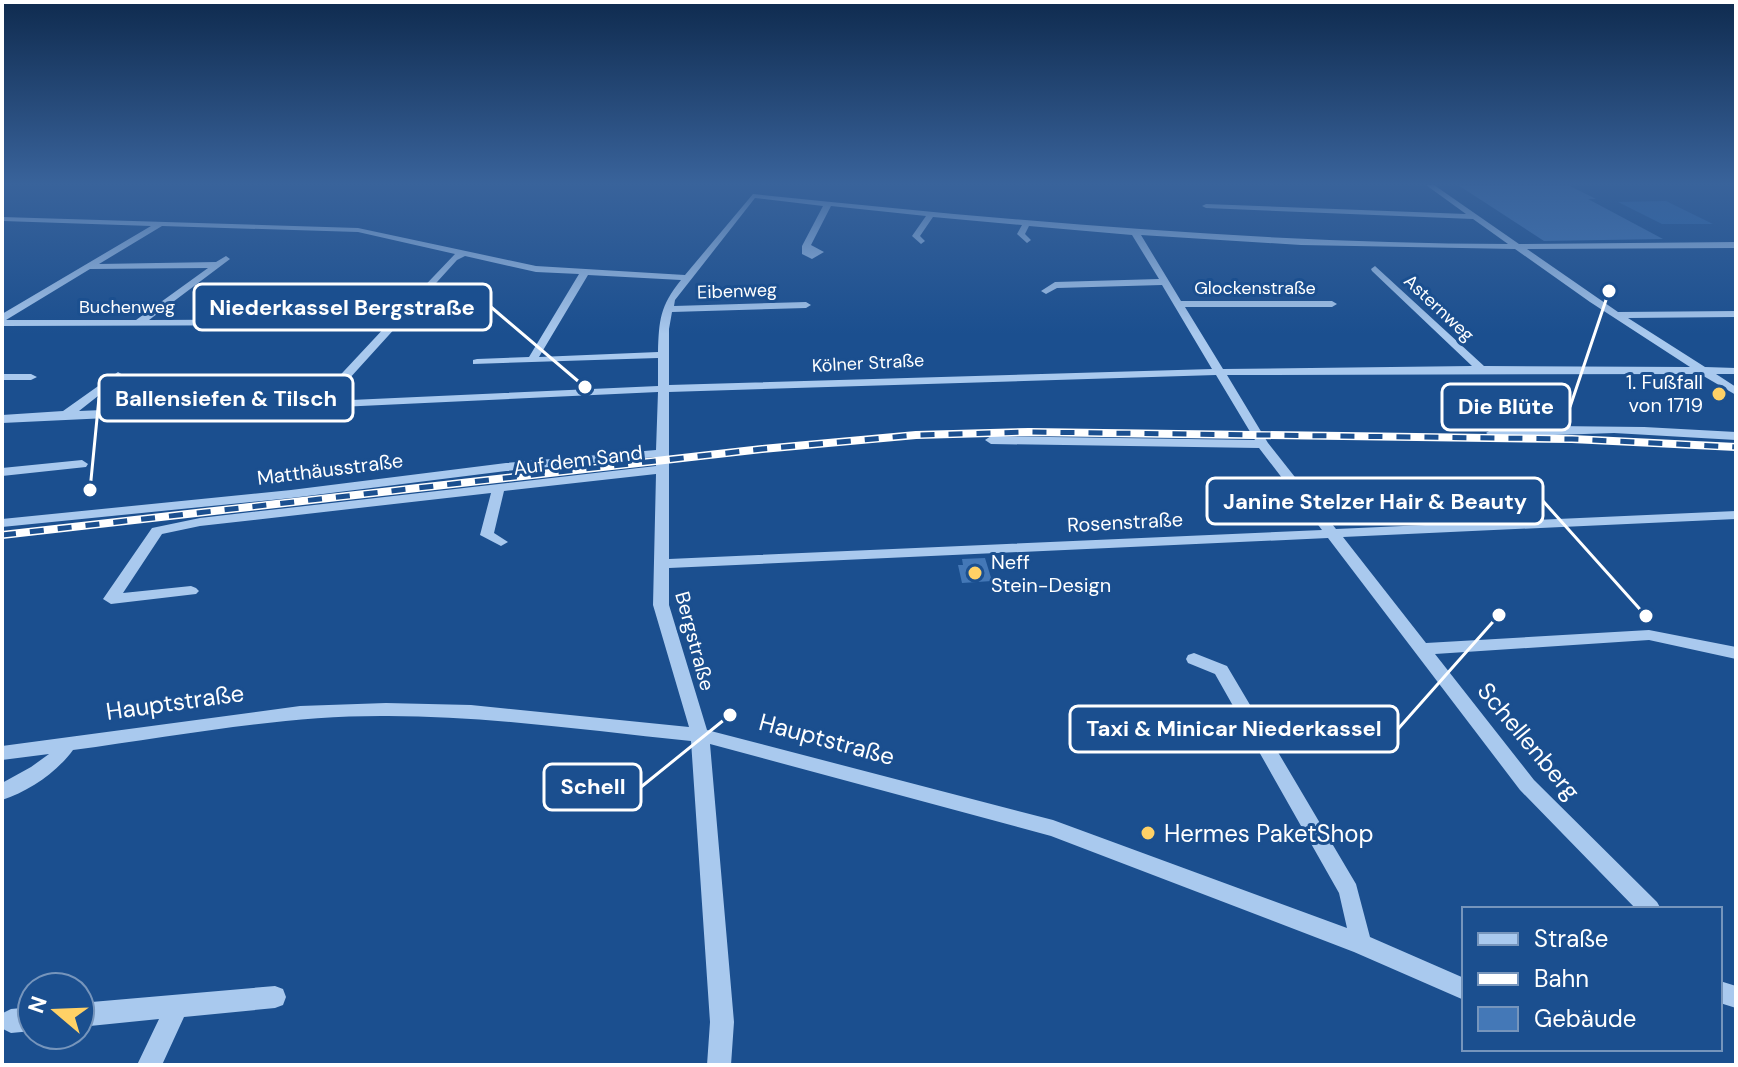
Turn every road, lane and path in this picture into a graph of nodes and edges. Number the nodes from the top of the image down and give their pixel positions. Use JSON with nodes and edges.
{"nodes":[{"id":1,"x":143,"y":235,"type":"edge"},
{"id":2,"x":380,"y":235,"type":"edge"},
{"id":3,"x":722,"y":235,"type":"edge"},
{"id":4,"x":812,"y":235,"type":"edge"},
{"id":5,"x":917,"y":235,"type":"edge"},
{"id":6,"x":1022,"y":235,"type":"edge"},
{"id":7,"x":1136,"y":235,"type":"edge"},
{"id":8,"x":1171,"y":235,"type":"edge"},
{"id":9,"x":1501,"y":235,"type":"edge"},
{"id":10,"x":1027,"y":240,"type":"dead end"},
{"id":11,"x":921,"y":241,"type":"dead end"},
{"id":12,"x":1736,"y":245,"type":"edge"},
{"id":13,"x":806,"y":246,"type":"dead end"},
{"id":14,"x":1518,"y":246,"type":"junction"},
{"id":15,"x":464,"y":253,"type":"junction"},
{"id":16,"x":90,"y":267,"type":"junction"},
{"id":17,"x":1375,"y":269,"type":"dead end"},
{"id":18,"x":585,"y":272,"type":"junction"},
{"id":19,"x":688,"y":278,"type":"junction"},
{"id":20,"x":1165,"y":282,"type":"junction"},
{"id":21,"x":1046,"y":291,"type":"dead end"},
{"id":22,"x":1177,"y":304,"type":"junction"},
{"id":23,"x":1332,"y":304,"type":"dead end"},
{"id":24,"x":806,"y":305,"type":"dead end"},
{"id":25,"x":668,"y":309,"type":"junction"},
{"id":26,"x":1736,"y":314,"type":"edge"},
{"id":27,"x":1616,"y":315,"type":"junction"},
{"id":28,"x":2,"y":321,"type":"edge"},
{"id":29,"x":396,"y":322,"type":"junction"},
{"id":30,"x":137,"y":323,"type":"junction"},
{"id":31,"x":665,"y":355,"type":"junction"},
{"id":32,"x":532,"y":360,"type":"junction"},
{"id":33,"x":477,"y":362,"type":"dead end"},
{"id":34,"x":1217,"y":370,"type":"junction"},
{"id":35,"x":1482,"y":370,"type":"junction"},
{"id":36,"x":1703,"y":370,"type":"junction"},
{"id":37,"x":1736,"y":371,"type":"edge"},
{"id":38,"x":118,"y":375,"type":"dead end"},
{"id":39,"x":2,"y":377,"type":"edge"},
{"id":40,"x":31,"y":377,"type":"dead end"},
{"id":41,"x":664,"y":388,"type":"junction"},
{"id":42,"x":1736,"y":392,"type":"edge"},
{"id":43,"x":320,"y":404,"type":"junction"},
{"id":44,"x":67,"y":414,"type":"junction"},
{"id":45,"x":2,"y":419,"type":"edge"},
{"id":46,"x":1492,"y":433,"type":"dead end"},
{"id":47,"x":1736,"y":436,"type":"edge"},
{"id":48,"x":991,"y":440,"type":"dead end"},
{"id":49,"x":1263,"y":444,"type":"junction"},
{"id":50,"x":663,"y":461,"type":"junction"},
{"id":51,"x":82,"y":464,"type":"dead end"},
{"id":52,"x":2,"y":472,"type":"edge"},
{"id":53,"x":498,"y":490,"type":"junction"},
{"id":54,"x":1736,"y":515,"type":"edge"},
{"id":55,"x":2,"y":523,"type":"edge"},
{"id":56,"x":1333,"y":533,"type":"junction"},
{"id":57,"x":501,"y":542,"type":"dead end"},
{"id":58,"x":660,"y":564,"type":"junction"},
{"id":59,"x":191,"y":591,"type":"dead end"},
{"id":60,"x":1420,"y":649,"type":"junction"},
{"id":61,"x":1736,"y":653,"type":"edge"},
{"id":62,"x":1194,"y":659,"type":"dead end"},
{"id":63,"x":700,"y":735,"type":"junction"},
{"id":64,"x":67,"y":745,"type":"junction"},
{"id":65,"x":2,"y":753,"type":"edge"},
{"id":66,"x":2,"y":792,"type":"edge"},
{"id":67,"x":1648,"y":907,"type":"edge"},
{"id":68,"x":1361,"y":944,"type":"junction"},
{"id":69,"x":1462,"y":988,"type":"edge"},
{"id":70,"x":275,"y":997,"type":"dead end"},
{"id":71,"x":177,"y":1006,"type":"junction"},
{"id":72,"x":96,"y":1014,"type":"edge"},
{"id":73,"x":149,"y":1065,"type":"edge"},
{"id":74,"x":719,"y":1065,"type":"edge"}],
"edges":[{"from":1,"to":16,"type":"street"},
{"from":2,"to":15,"type":"street"},
{"from":3,"to":19,"type":"street","name":"Bergstraße"},
{"from":4,"to":13,"type":"street"},
{"from":5,"to":11,"type":"street"},
{"from":6,"to":10,"type":"street"},
{"from":7,"to":20,"type":"street","name":"Schellenberg"},
{"from":8,"to":14,"type":"street"},
{"from":9,"to":14,"type":"street"},
{"from":12,"to":14,"type":"street"},
{"from":14,"to":27,"type":"street"},
{"from":15,"to":18,"type":"street"},
{"from":15,"to":29,"type":"street"},
{"from":16,"to":28,"type":"street"},
{"from":16,"to":30,"type":"street"},
{"from":17,"to":35,"type":"street","name":"Asternweg"},
{"from":18,"to":19,"type":"street"},
{"from":18,"to":32,"type":"street"},
{"from":19,"to":25,"type":"street","name":"Bergstraße"},
{"from":20,"to":21,"type":"street"},
{"from":20,"to":22,"type":"street","name":"Schellenberg"},
{"from":22,"to":23,"type":"street","name":"Glockenstraße"},
{"from":22,"to":34,"type":"street","name":"Schellenberg"},
{"from":24,"to":25,"type":"street","name":"Eibenweg"},
{"from":25,"to":31,"type":"street","name":"Bergstraße"},
{"from":26,"to":27,"type":"street"},
{"from":27,"to":36,"type":"street"},
{"from":28,"to":30,"type":"street","name":"Buchenweg"},
{"from":29,"to":30,"type":"street","name":"Buchenweg"},
{"from":29,"to":43,"type":"street"},
{"from":31,"to":32,"type":"street"},
{"from":31,"to":41,"type":"street","name":"Bergstraße"},
{"from":32,"to":33,"type":"street"},
{"from":34,"to":35,"type":"street","name":"Kölner Straße"},
{"from":34,"to":41,"type":"street","name":"Kölner Straße"},
{"from":34,"to":49,"type":"street","name":"Schellenberg"},
{"from":35,"to":36,"type":"street","name":"Kölner Straße"},
{"from":36,"to":37,"type":"street","name":"Kölner Straße"},
{"from":36,"to":42,"type":"street"},
{"from":38,"to":44,"type":"street"},
{"from":39,"to":40,"type":"street"},
{"from":41,"to":43,"type":"street","name":"Kölner Straße"},
{"from":41,"to":50,"type":"street","name":"Bergstraße"},
{"from":43,"to":44,"type":"street","name":"Kölner Straße"},
{"from":44,"to":45,"type":"street","name":"Kölner Straße"},
{"from":46,"to":47,"type":"street"},
{"from":48,"to":49,"type":"street"},
{"from":49,"to":56,"type":"street","name":"Schellenberg"},
{"from":50,"to":53,"type":"street","name":"Auf dem Sand"},
{"from":50,"to":55,"type":"street","name":"Matthäusstraße"},
{"from":50,"to":58,"type":"street","name":"Bergstraße"},
{"from":51,"to":52,"type":"street"},
{"from":53,"to":57,"type":"street","name":"Auf dem Sand"},
{"from":53,"to":59,"type":"street","name":"Auf dem Sand"},
{"from":54,"to":56,"type":"street","name":"Rosenstraße"},
{"from":56,"to":58,"type":"street","name":"Rosenstraße"},
{"from":56,"to":60,"type":"street","name":"Schellenberg"},
{"from":58,"to":63,"type":"street","name":"Bergstraße"},
{"from":60,"to":61,"type":"street"},
{"from":60,"to":67,"type":"street","name":"Schellenberg"},
{"from":62,"to":68,"type":"street"},
{"from":63,"to":64,"type":"street","name":"Hauptstraße"},
{"from":63,"to":68,"type":"street","name":"Hauptstraße"},
{"from":63,"to":74,"type":"street","name":"Bergstraße"},
{"from":64,"to":65,"type":"street","name":"Hauptstraße"},
{"from":64,"to":66,"type":"street"},
{"from":68,"to":69,"type":"street","name":"Hauptstraße"},
{"from":70,"to":71,"type":"street"},
{"from":71,"to":72,"type":"street"},
{"from":71,"to":73,"type":"street"}]}
